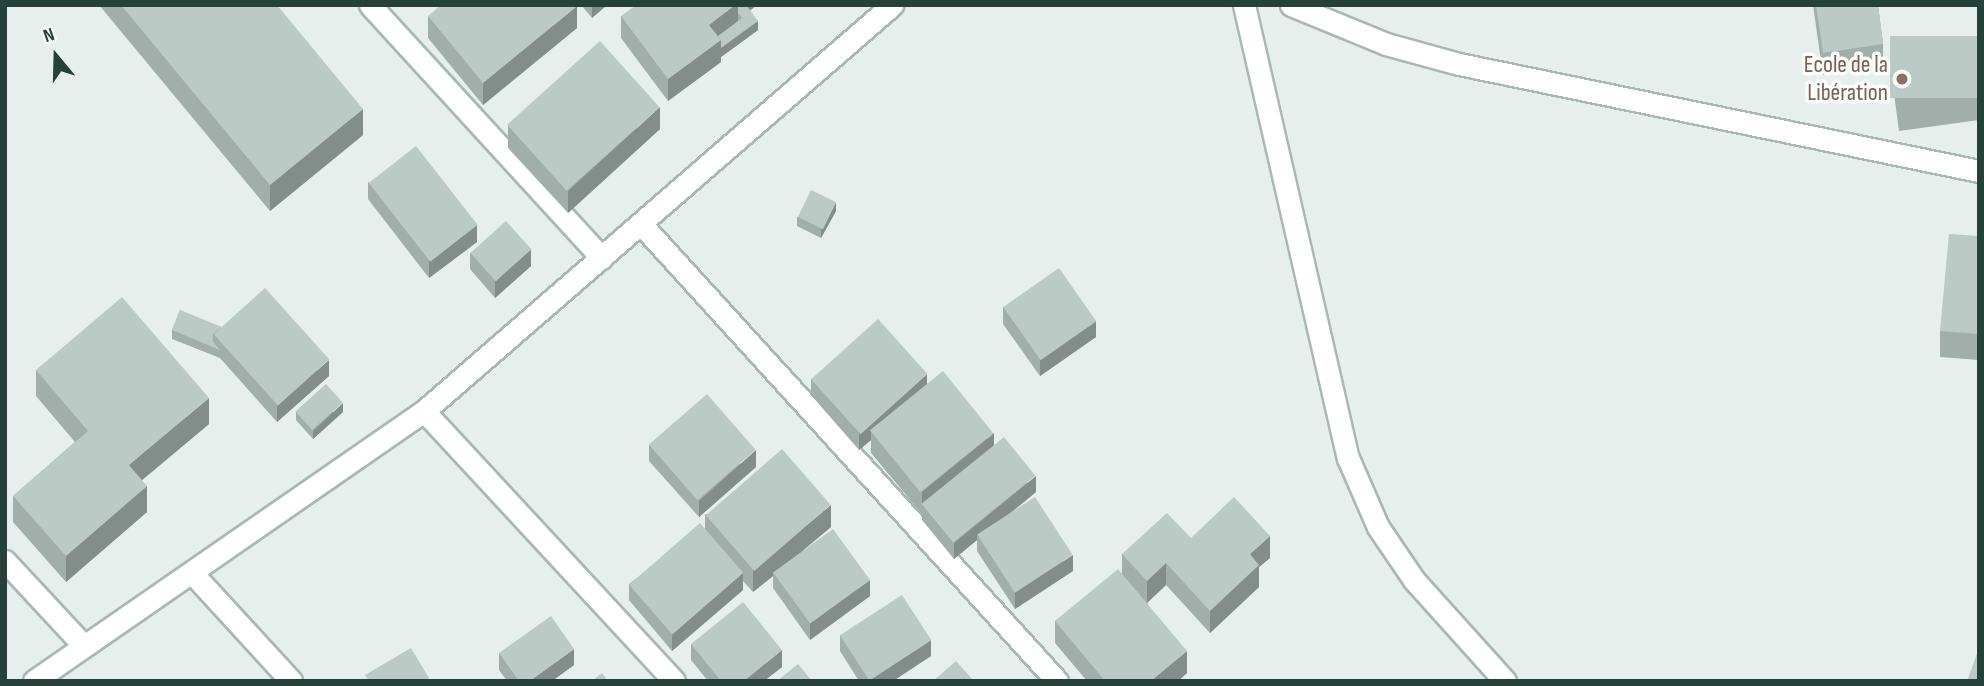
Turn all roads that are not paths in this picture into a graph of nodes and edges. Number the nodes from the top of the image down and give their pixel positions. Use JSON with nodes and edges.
{"nodes":[{"id":1,"x":892,"y":5,"type":"edge"},
{"id":2,"x":1244,"y":5,"type":"edge"},
{"id":3,"x":1291,"y":5,"type":"edge"},
{"id":4,"x":382,"y":9,"type":"edge"},
{"id":5,"x":1979,"y":171,"type":"edge"},
{"id":6,"x":641,"y":225,"type":"junction"},
{"id":7,"x":602,"y":258,"type":"junction"},
{"id":8,"x":424,"y":411,"type":"junction"},
{"id":9,"x":5,"y":561,"type":"edge"},
{"id":10,"x":194,"y":575,"type":"junction"},
{"id":11,"x":84,"y":646,"type":"junction"},
{"id":12,"x":34,"y":681,"type":"edge"},
{"id":13,"x":291,"y":681,"type":"edge"},
{"id":14,"x":674,"y":681,"type":"edge"},
{"id":15,"x":1057,"y":681,"type":"edge"},
{"id":16,"x":1505,"y":681,"type":"edge"}],
"edges":[{"from":1,"to":6,"type":"street"},
{"from":2,"to":16,"type":"street"},
{"from":3,"to":5,"type":"street"},
{"from":4,"to":7,"type":"street"},
{"from":6,"to":7,"type":"street"},
{"from":6,"to":15,"type":"street"},
{"from":7,"to":8,"type":"street"},
{"from":8,"to":10,"type":"street"},
{"from":8,"to":14,"type":"street"},
{"from":9,"to":11,"type":"street"},
{"from":10,"to":11,"type":"street"},
{"from":10,"to":13,"type":"street"},
{"from":11,"to":12,"type":"street"}]}
